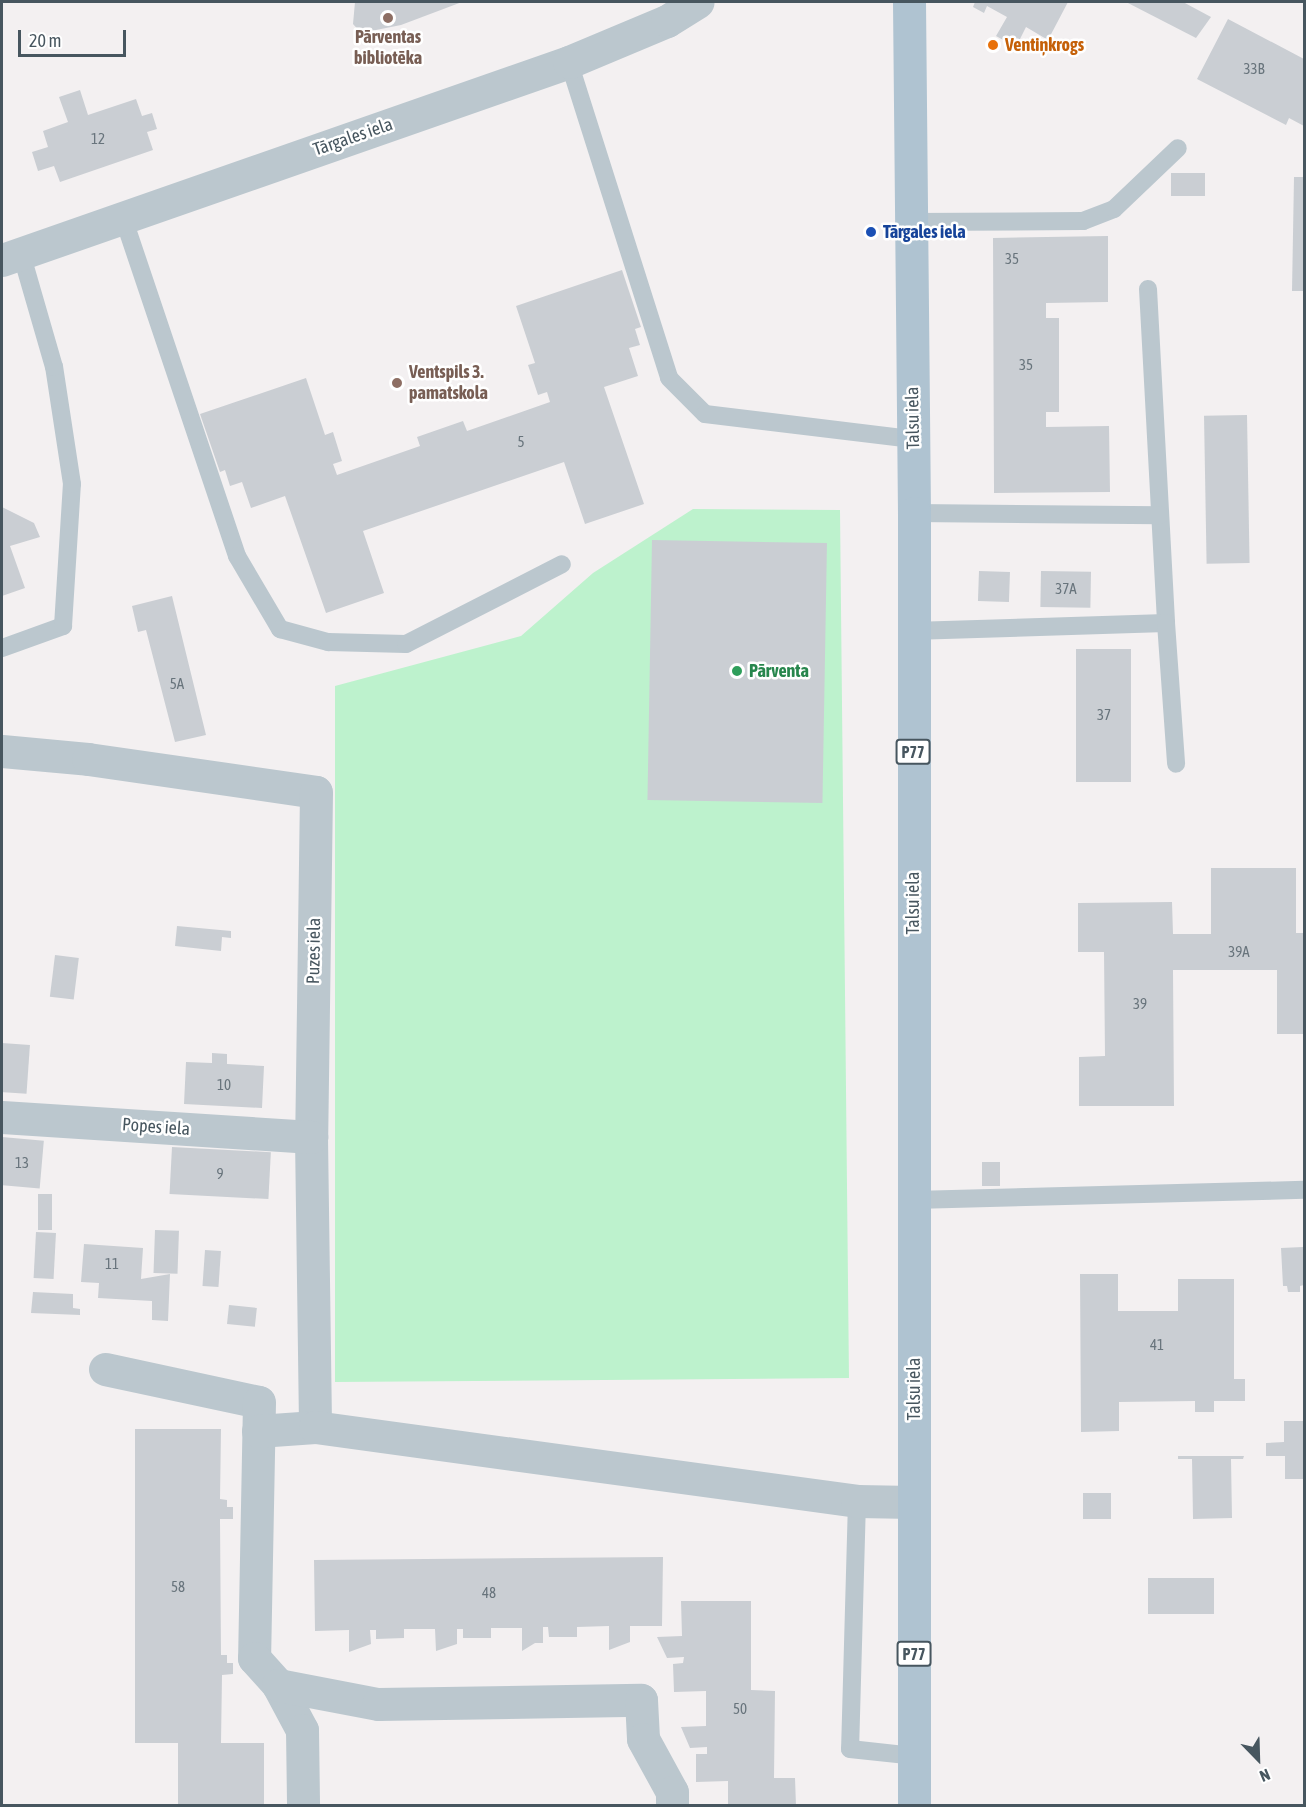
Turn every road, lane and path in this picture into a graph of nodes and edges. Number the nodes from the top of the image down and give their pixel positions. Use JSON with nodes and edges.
{"nodes":[{"id":1,"x":698,"y":2,"type":"edge"},
{"id":2,"x":909,"y":2,"type":"edge"},
{"id":3,"x":569,"y":62,"type":"junction"},
{"id":4,"x":1178,"y":148,"type":"dead end"},
{"id":5,"x":123,"y":217,"type":"junction"},
{"id":6,"x":911,"y":222,"type":"junction"},
{"id":7,"x":11,"y":256,"type":"edge"},
{"id":8,"x":1148,"y":289,"type":"dead end"},
{"id":9,"x":913,"y":439,"type":"junction"},
{"id":10,"x":914,"y":513,"type":"junction"},
{"id":11,"x":1160,"y":515,"type":"junction"},
{"id":12,"x":562,"y":564,"type":"dead end"},
{"id":13,"x":1166,"y":623,"type":"junction"},
{"id":14,"x":912,"y":631,"type":"junction"},
{"id":15,"x":2,"y":648,"type":"edge"},
{"id":16,"x":2,"y":751,"type":"edge"},
{"id":17,"x":1176,"y":764,"type":"dead end"},
{"id":18,"x":2,"y":1118,"type":"edge"},
{"id":19,"x":311,"y":1137,"type":"junction"},
{"id":20,"x":1305,"y":1190,"type":"edge"},
{"id":21,"x":914,"y":1200,"type":"junction"},
{"id":22,"x":105,"y":1369,"type":"dead end"},
{"id":23,"x":315,"y":1427,"type":"junction"},
{"id":24,"x":258,"y":1431,"type":"junction"},
{"id":25,"x":857,"y":1501,"type":"junction"},
{"id":26,"x":913,"y":1502,"type":"junction"},
{"id":27,"x":278,"y":1685,"type":"junction"},
{"id":28,"x":914,"y":1756,"type":"junction"},
{"id":29,"x":303,"y":1806,"type":"edge"},
{"id":30,"x":672,"y":1806,"type":"edge"},
{"id":31,"x":914,"y":1806,"type":"edge"}],
"edges":[{"from":1,"to":3,"type":"street","name":"Tārgales iela"},
{"from":2,"to":6,"type":"main road","name":"Talsu iela","number":"P77"},
{"from":3,"to":5,"type":"street","name":"Tārgales iela"},
{"from":3,"to":9,"type":"lane"},
{"from":4,"to":6,"type":"lane"},
{"from":5,"to":7,"type":"street","name":"Tārgales iela"},
{"from":5,"to":12,"type":"lane"},
{"from":6,"to":9,"type":"main road","name":"Talsu iela","number":"P77"},
{"from":7,"to":15,"type":"lane"},
{"from":8,"to":11,"type":"lane"},
{"from":9,"to":10,"type":"main road","name":"Talsu iela","number":"P77"},
{"from":10,"to":11,"type":"lane"},
{"from":10,"to":14,"type":"main road","name":"Talsu iela","number":"P77"},
{"from":11,"to":13,"type":"lane"},
{"from":13,"to":14,"type":"lane"},
{"from":13,"to":17,"type":"lane"},
{"from":14,"to":21,"type":"main road","name":"Talsu iela","number":"P77"},
{"from":16,"to":19,"type":"street","name":"Puzes iela"},
{"from":18,"to":19,"type":"street","name":"Popes iela"},
{"from":19,"to":23,"type":"street","name":"Puzes iela"},
{"from":20,"to":21,"type":"lane"},
{"from":21,"to":26,"type":"main road","name":"Talsu iela","number":"P77"},
{"from":22,"to":24,"type":"street"},
{"from":23,"to":24,"type":"street"},
{"from":23,"to":25,"type":"street"},
{"from":24,"to":27,"type":"street"},
{"from":25,"to":26,"type":"street"},
{"from":25,"to":28,"type":"lane"},
{"from":26,"to":28,"type":"main road","name":"Talsu iela","number":"P77"},
{"from":27,"to":29,"type":"street"},
{"from":27,"to":30,"type":"street"},
{"from":28,"to":31,"type":"main road","name":"Talsu iela","number":"P77"}]}
